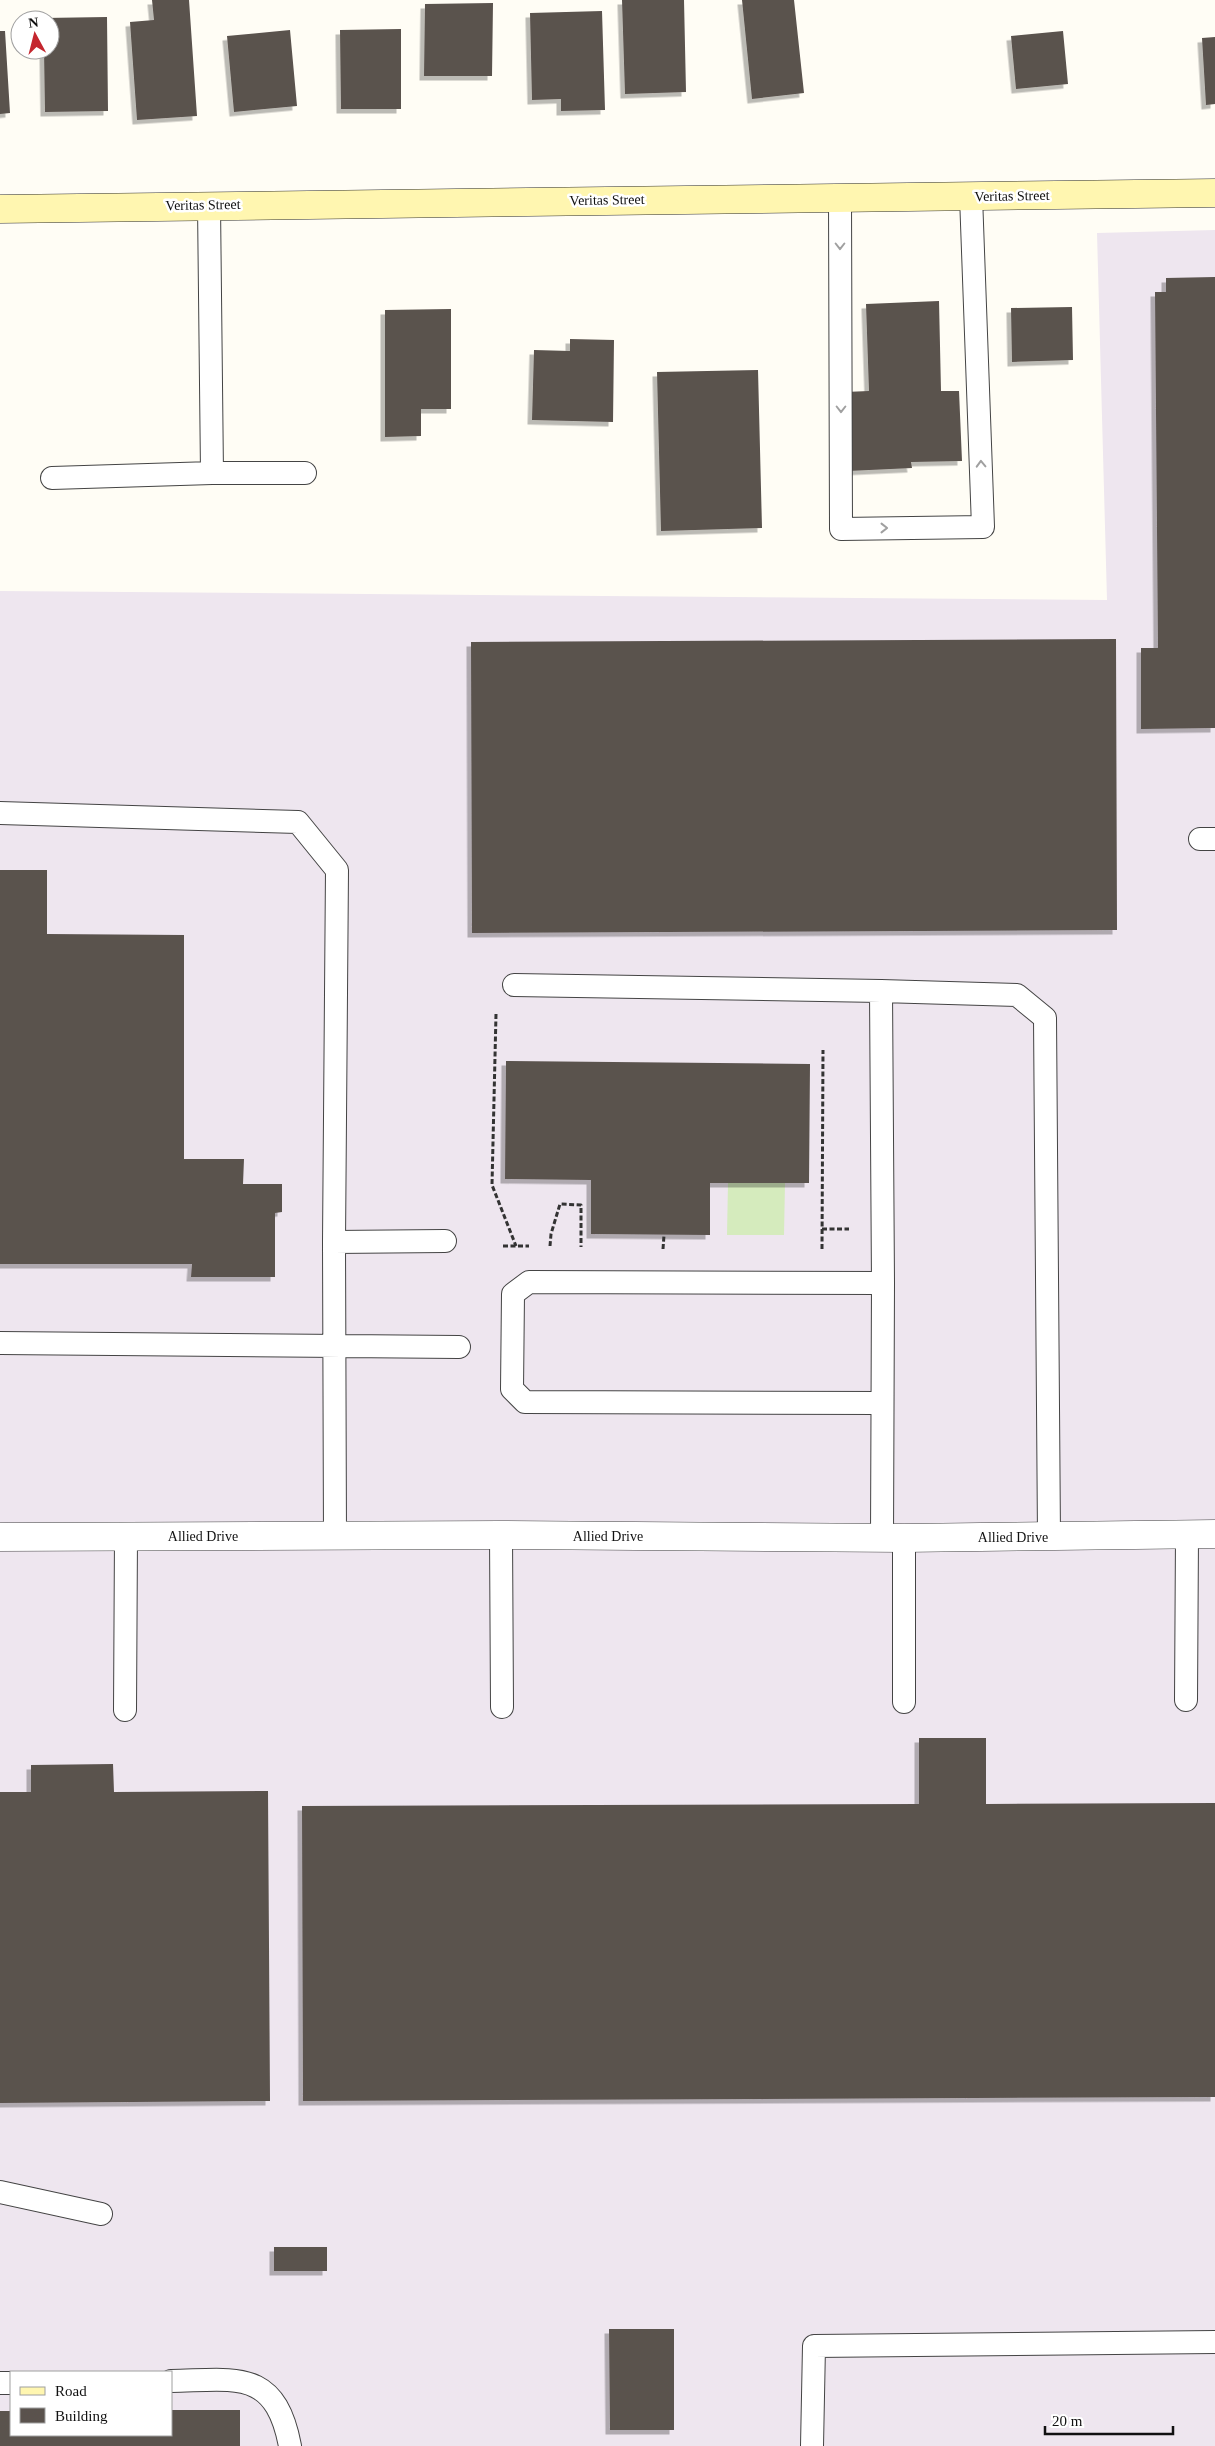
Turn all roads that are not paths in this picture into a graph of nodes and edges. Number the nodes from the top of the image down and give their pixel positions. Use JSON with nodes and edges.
{"nodes":[{"id":1,"x":1215,"y":193,"type":"edge"},
{"id":2,"x":971,"y":196,"type":"junction"},
{"id":3,"x":840,"y":198,"type":"junction"},
{"id":4,"x":209,"y":205,"type":"junction"},
{"id":5,"x":0,"y":209,"type":"edge"},
{"id":6,"x":212,"y":473,"type":"junction"},
{"id":7,"x":305,"y":473,"type":"dead end"},
{"id":8,"x":52,"y":478,"type":"dead end"},
{"id":9,"x":0,"y":813,"type":"edge"},
{"id":10,"x":514,"y":985,"type":"road end"},
{"id":11,"x":881,"y":991,"type":"junction"},
{"id":12,"x":334,"y":1242,"type":"junction"},
{"id":13,"x":445,"y":1242,"type":"dead end"},
{"id":14,"x":883,"y":1283,"type":"junction"},
{"id":15,"x":0,"y":1343,"type":"edge"},
{"id":16,"x":334,"y":1346,"type":"junction"},
{"id":17,"x":459,"y":1347,"type":"dead end"},
{"id":18,"x":882,"y":1403,"type":"junction"},
{"id":19,"x":1215,"y":1534,"type":"edge"},
{"id":20,"x":501,"y":1535,"type":"junction"},
{"id":21,"x":126,"y":1536,"type":"junction"},
{"id":22,"x":335,"y":1536,"type":"junction"},
{"id":23,"x":1187,"y":1536,"type":"junction"},
{"id":24,"x":0,"y":1537,"type":"edge"},
{"id":25,"x":1049,"y":1537,"type":"junction"},
{"id":26,"x":893,"y":1538,"type":"junction"},
{"id":27,"x":1186,"y":1700,"type":"dead end"},
{"id":28,"x":904,"y":1702,"type":"dead end"},
{"id":29,"x":502,"y":1707,"type":"dead end"},
{"id":30,"x":125,"y":1710,"type":"dead end"},
{"id":31,"x":0,"y":2192,"type":"edge"},
{"id":32,"x":101,"y":2214,"type":"dead end"},
{"id":33,"x":1215,"y":2342,"type":"edge"},
{"id":34,"x":172,"y":2381,"type":"edge"},
{"id":35,"x":290,"y":2446,"type":"edge"},
{"id":36,"x":812,"y":2446,"type":"edge"}],
"edges":[{"from":1,"to":2,"type":"street","name":"Veritas Street"},
{"from":2,"to":3,"type":"street","name":"Veritas Street"},
{"from":3,"to":2,"type":"lane","one_way":true},
{"from":3,"to":4,"type":"street","name":"Veritas Street"},
{"from":4,"to":5,"type":"street","name":"Veritas Street"},
{"from":4,"to":6,"type":"lane"},
{"from":6,"to":7,"type":"lane"},
{"from":6,"to":8,"type":"lane"},
{"from":9,"to":12,"type":"lane"},
{"from":10,"to":11,"type":"lane"},
{"from":11,"to":14,"type":"lane"},
{"from":11,"to":25,"type":"lane"},
{"from":12,"to":13,"type":"lane"},
{"from":12,"to":16,"type":"lane"},
{"from":14,"to":18,"type":"lane"},
{"from":14,"to":18,"type":"lane"},
{"from":15,"to":16,"type":"lane"},
{"from":16,"to":17,"type":"lane"},
{"from":16,"to":22,"type":"lane"},
{"from":18,"to":26,"type":"lane"},
{"from":19,"to":23,"type":"street","name":"Allied Drive"},
{"from":20,"to":22,"type":"street","name":"Allied Drive"},
{"from":20,"to":26,"type":"street","name":"Allied Drive"},
{"from":20,"to":29,"type":"lane"},
{"from":21,"to":22,"type":"street","name":"Allied Drive"},
{"from":21,"to":24,"type":"street","name":"Allied Drive"},
{"from":21,"to":30,"type":"lane"},
{"from":23,"to":25,"type":"street","name":"Allied Drive"},
{"from":23,"to":27,"type":"lane"},
{"from":25,"to":26,"type":"street","name":"Allied Drive"},
{"from":26,"to":28,"type":"lane"},
{"from":31,"to":32,"type":"lane"},
{"from":33,"to":36,"type":"lane"},
{"from":34,"to":35,"type":"lane"}]}
